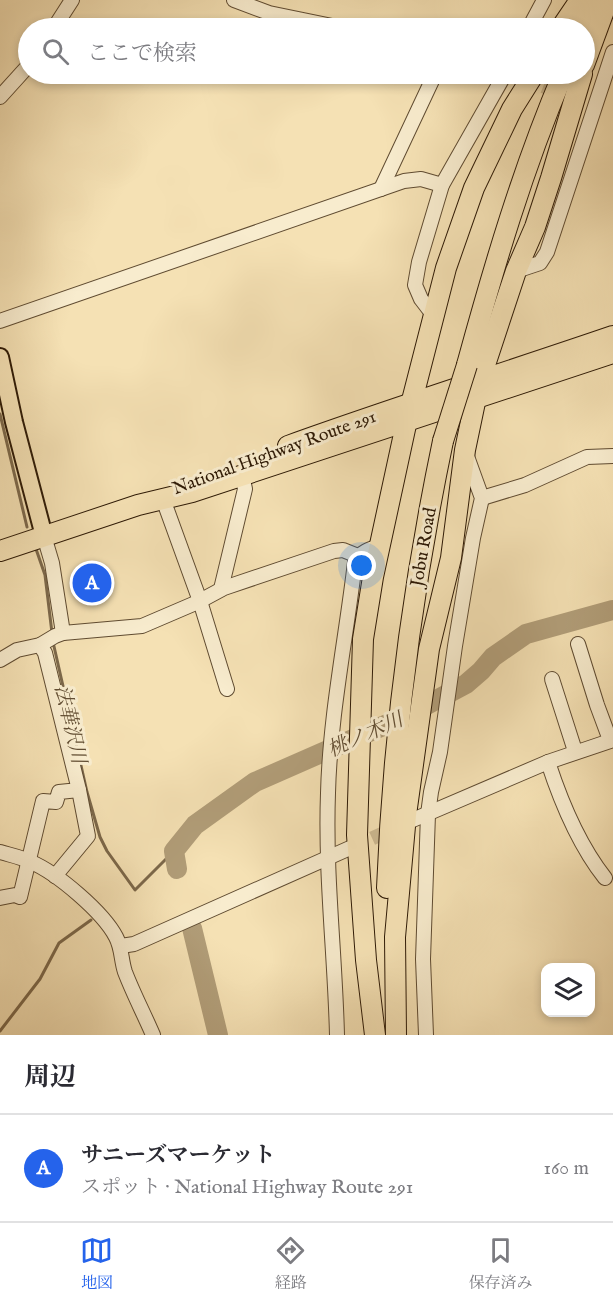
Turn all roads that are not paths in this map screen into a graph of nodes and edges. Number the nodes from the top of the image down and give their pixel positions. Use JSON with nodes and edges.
{"nodes":[{"id":1,"x":72,"y":0,"type":"edge"},
{"id":2,"x":234,"y":0,"type":"edge"},
{"id":3,"x":544,"y":0,"type":"edge"},
{"id":4,"x":580,"y":0,"type":"edge"},
{"id":5,"x":594,"y":0,"type":"edge"},
{"id":6,"x":601,"y":0,"type":"edge"},
{"id":7,"x":608,"y":0,"type":"edge"},
{"id":8,"x":60,"y":18,"type":"edge"},
{"id":9,"x":293,"y":18,"type":"edge"},
{"id":10,"x":534,"y":18,"type":"edge"},
{"id":11,"x":568,"y":18,"type":"edge"},
{"id":12,"x":587,"y":18,"type":"edge"},
{"id":13,"x":590,"y":18,"type":"edge"},
{"id":14,"x":595,"y":37,"type":"edge"},
{"id":15,"x":613,"y":52,"type":"edge"},
{"id":16,"x":18,"y":77,"type":"edge"},
{"id":17,"x":430,"y":84,"type":"edge"},
{"id":18,"x":499,"y":84,"type":"edge"},
{"id":19,"x":519,"y":84,"type":"edge"},
{"id":20,"x":559,"y":84,"type":"edge"},
{"id":21,"x":579,"y":84,"type":"edge"},
{"id":22,"x":0,"y":97,"type":"edge"},
{"id":23,"x":442,"y":185,"type":"junction"},
{"id":24,"x":381,"y":189,"type":"junction"},
{"id":25,"x":516,"y":271,"type":"junction"},
{"id":26,"x":434,"y":315,"type":"junction"},
{"id":27,"x":0,"y":321,"type":"edge"},
{"id":28,"x":613,"y":336,"type":"edge"},
{"id":29,"x":613,"y":353,"type":"edge"},
{"id":30,"x":0,"y":357,"type":"edge"},
{"id":31,"x":477,"y":390,"type":"junction"},
{"id":32,"x":409,"y":412,"type":"junction"},
{"id":33,"x":465,"y":450,"type":"junction"},
{"id":34,"x":613,"y":456,"type":"edge"},
{"id":35,"x":242,"y":475,"type":"junction"},
{"id":36,"x":482,"y":498,"type":"junction"},
{"id":37,"x":163,"y":499,"type":"junction"},
{"id":38,"x":138,"y":505,"type":"junction"},
{"id":39,"x":45,"y":536,"type":"junction"},
{"id":40,"x":380,"y":546,"type":"junction"},
{"id":41,"x":0,"y":551,"type":"edge"},
{"id":42,"x":358,"y":556,"type":"junction"},
{"id":43,"x":221,"y":589,"type":"junction"},
{"id":44,"x":200,"y":601,"type":"junction"},
{"id":45,"x":63,"y":633,"type":"junction"},
{"id":46,"x":578,"y":644,"type":"dead end"},
{"id":47,"x":40,"y":645,"type":"junction"},
{"id":48,"x":0,"y":660,"type":"edge"},
{"id":49,"x":552,"y":679,"type":"dead end"},
{"id":50,"x":227,"y":689,"type":"dead end"},
{"id":51,"x":612,"y":740,"type":"edge"},
{"id":52,"x":575,"y":752,"type":"junction"},
{"id":53,"x":548,"y":762,"type":"junction"},
{"id":54,"x":78,"y":790,"type":"junction"},
{"id":55,"x":428,"y":814,"type":"junction"},
{"id":56,"x":408,"y":822,"type":"tunnel mouth"},
{"id":57,"x":350,"y":848,"type":"tunnel mouth"},
{"id":58,"x":0,"y":852,"type":"edge"},
{"id":59,"x":328,"y":856,"type":"junction"},
{"id":60,"x":30,"y":861,"type":"junction"},
{"id":61,"x":55,"y":876,"type":"junction"},
{"id":62,"x":605,"y":878,"type":"dead end"},
{"id":63,"x":0,"y":898,"type":"edge"},
{"id":64,"x":121,"y":946,"type":"junction"},
{"id":65,"x":153,"y":1035,"type":"edge"},
{"id":66,"x":337,"y":1035,"type":"edge"},
{"id":67,"x":375,"y":1035,"type":"edge"},
{"id":68,"x":388,"y":1035,"type":"edge"},
{"id":69,"x":396,"y":1035,"type":"edge"},
{"id":70,"x":426,"y":1035,"type":"edge"}],
"edges":[{"from":1,"to":8,"type":"street"},
{"from":2,"to":9,"type":"street"},
{"from":3,"to":10,"type":"street"},
{"from":4,"to":11,"type":"highway"},
{"from":5,"to":12,"type":"highway"},
{"from":6,"to":13,"type":"highway"},
{"from":7,"to":14,"type":"highway"},
{"from":15,"to":25,"type":"street"},
{"from":16,"to":22,"type":"street"},
{"from":17,"to":24,"type":"street"},
{"from":18,"to":23,"type":"street"},
{"from":19,"to":26,"type":"highway"},
{"from":20,"to":68,"type":"highway","name":"Jobu Road","bridge":true},
{"from":21,"to":25,"type":"highway"},
{"from":23,"to":24,"type":"street"},
{"from":23,"to":26,"type":"street"},
{"from":24,"to":27,"type":"street"},
{"from":25,"to":31,"type":"highway"},
{"from":26,"to":32,"type":"highway"},
{"from":28,"to":31,"type":"highway"},
{"from":29,"to":31,"type":"highway"},
{"from":30,"to":39,"type":"main road"},
{"from":31,"to":32,"type":"highway"},
{"from":31,"to":33,"type":"highway"},
{"from":32,"to":35,"type":"highway","name":"National Highway Route 291"},
{"from":32,"to":38,"type":"highway","name":"National Highway Route 291"},
{"from":32,"to":40,"type":"highway"},
{"from":33,"to":36,"type":"street"},
{"from":33,"to":69,"type":"highway"},
{"from":34,"to":36,"type":"street"},
{"from":35,"to":37,"type":"highway","name":"National Highway Route 291"},
{"from":35,"to":43,"type":"street"},
{"from":36,"to":55,"type":"street"},
{"from":37,"to":38,"type":"highway","name":"National Highway Route 291"},
{"from":37,"to":44,"type":"street"},
{"from":38,"to":39,"type":"highway","name":"National Highway Route 291"},
{"from":39,"to":41,"type":"highway","name":"National Highway Route 291"},
{"from":39,"to":45,"type":"street"},
{"from":40,"to":42,"type":"street"},
{"from":40,"to":67,"type":"highway"},
{"from":42,"to":43,"type":"street"},
{"from":42,"to":59,"type":"street"},
{"from":43,"to":44,"type":"street"},
{"from":44,"to":45,"type":"street"},
{"from":44,"to":50,"type":"street"},
{"from":45,"to":47,"type":"street"},
{"from":46,"to":51,"type":"street"},
{"from":47,"to":48,"type":"street"},
{"from":47,"to":54,"type":"street"},
{"from":49,"to":52,"type":"street"},
{"from":51,"to":52,"type":"street"},
{"from":52,"to":53,"type":"street"},
{"from":53,"to":55,"type":"street"},
{"from":53,"to":62,"type":"street"},
{"from":54,"to":60,"type":"street"},
{"from":54,"to":61,"type":"street"},
{"from":55,"to":56,"type":"street"},
{"from":55,"to":70,"type":"street"},
{"from":57,"to":59,"type":"street"},
{"from":58,"to":60,"type":"street"},
{"from":59,"to":64,"type":"street"},
{"from":59,"to":66,"type":"street"},
{"from":60,"to":61,"type":"street"},
{"from":60,"to":63,"type":"street"},
{"from":61,"to":64,"type":"street"},
{"from":64,"to":65,"type":"street"}]}
